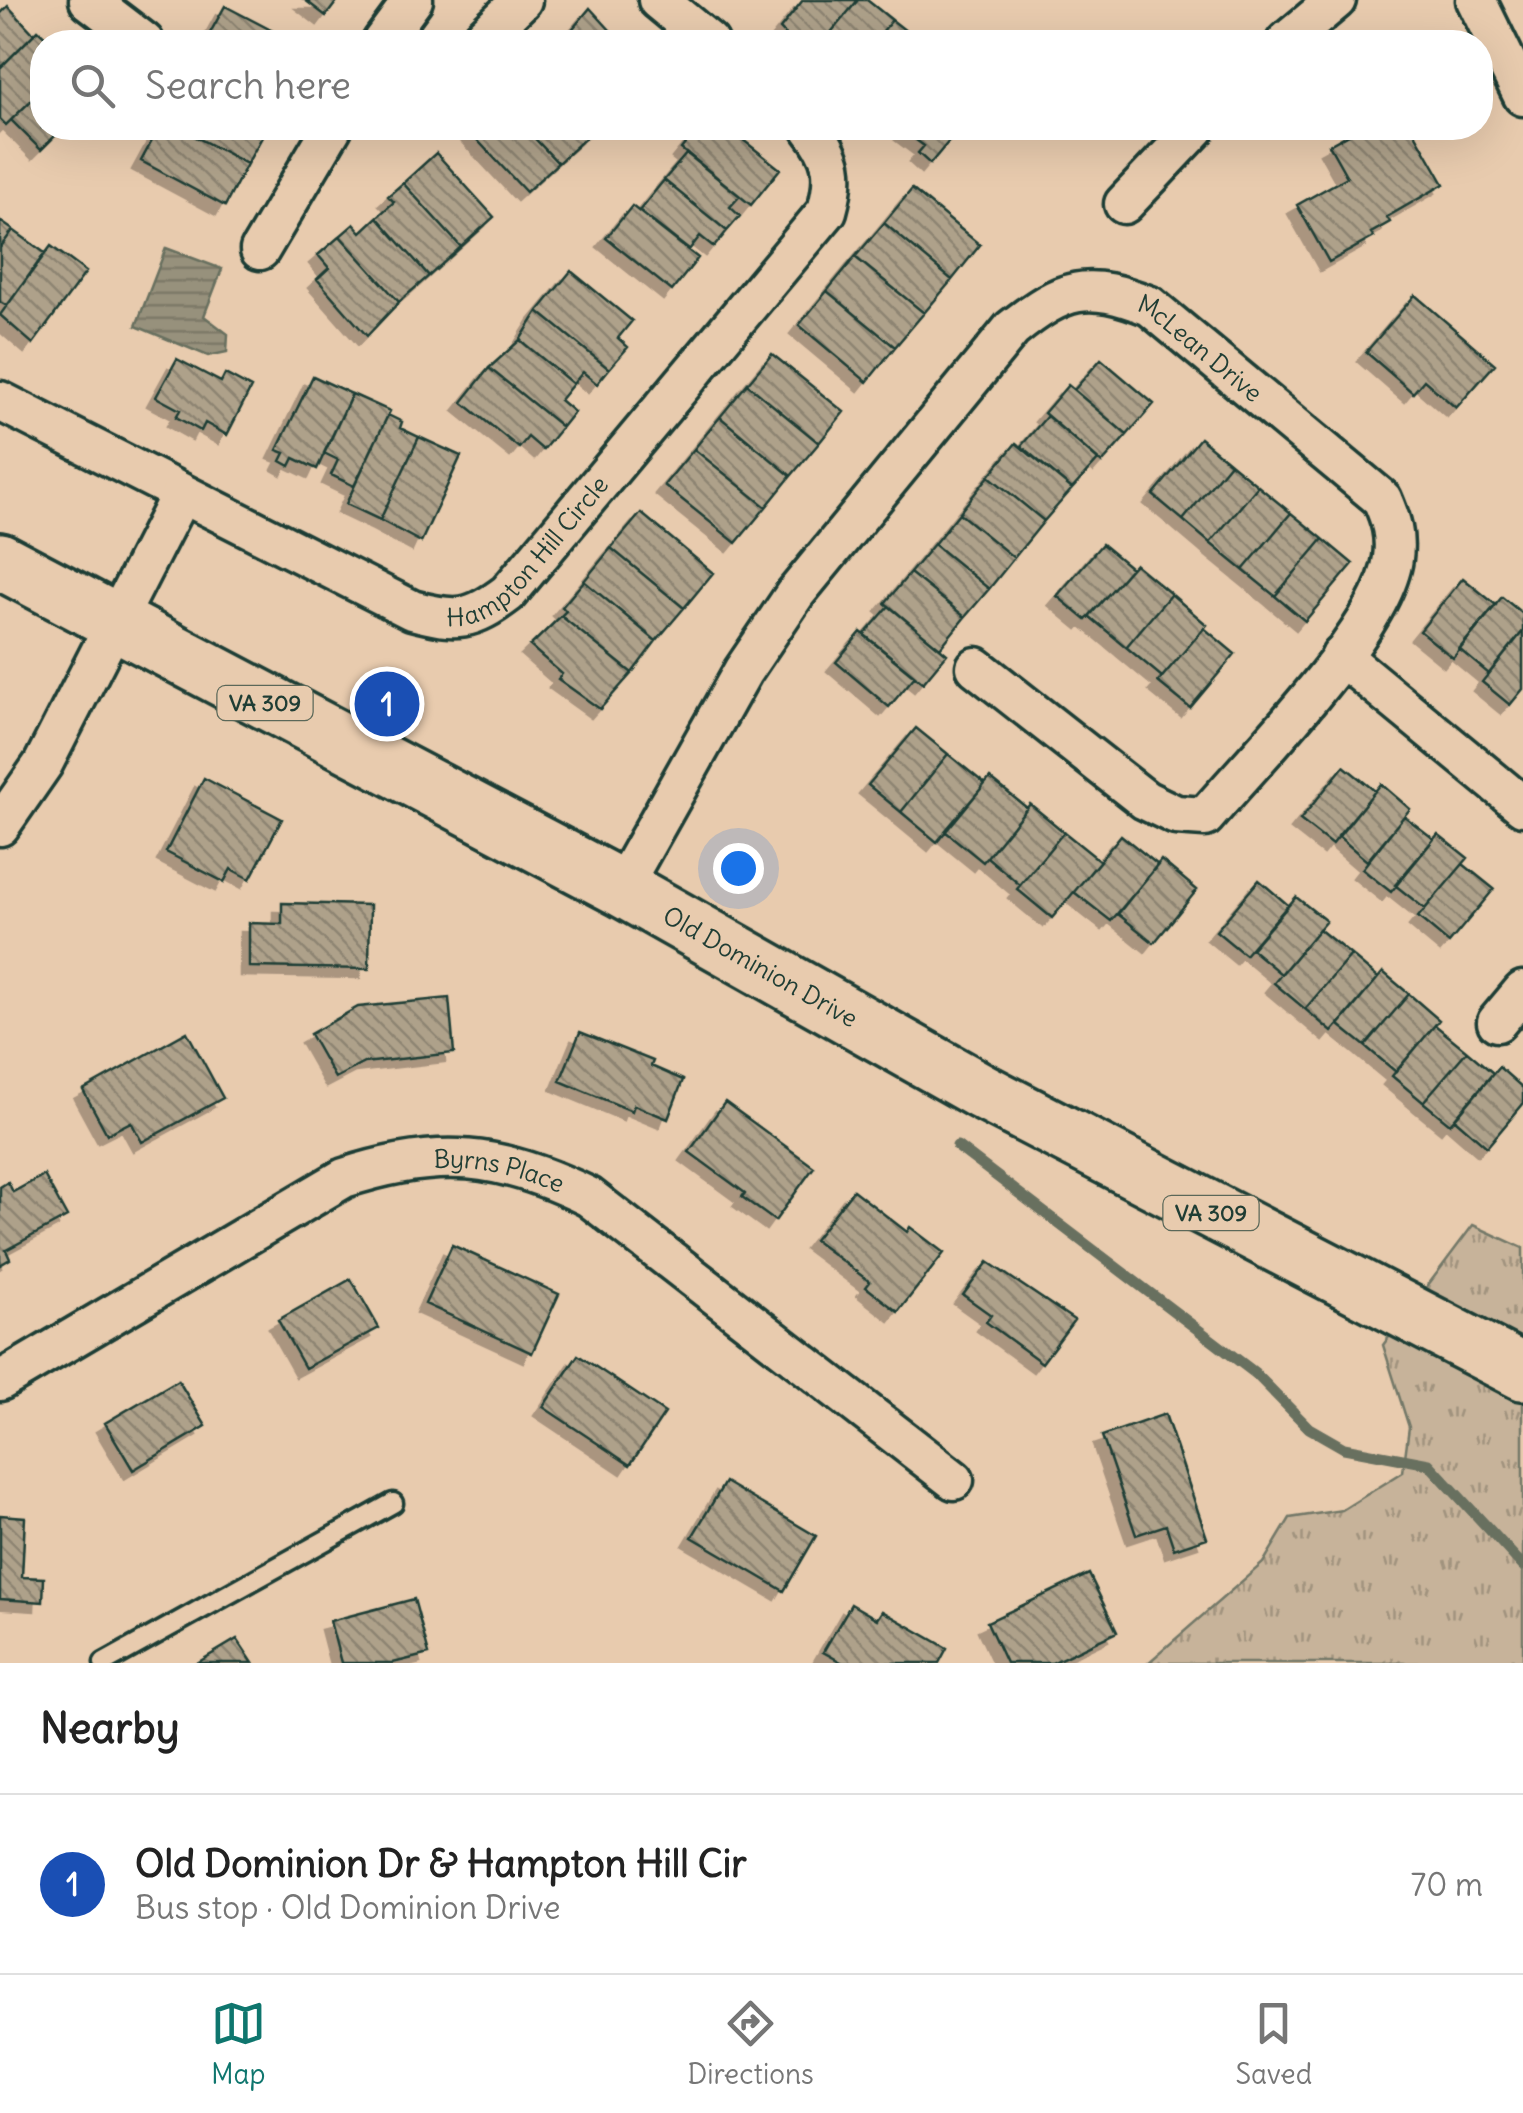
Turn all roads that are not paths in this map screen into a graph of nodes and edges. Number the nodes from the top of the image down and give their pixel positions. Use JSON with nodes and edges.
{"nodes":[{"id":1,"x":90,"y":0,"type":"edge"},
{"id":2,"x":413,"y":0,"type":"edge"},
{"id":3,"x":522,"y":0,"type":"edge"},
{"id":4,"x":658,"y":0,"type":"edge"},
{"id":5,"x":1336,"y":0,"type":"edge"},
{"id":6,"x":1476,"y":0,"type":"edge"},
{"id":7,"x":129,"y":30,"type":"edge"},
{"id":8,"x":391,"y":30,"type":"edge"},
{"id":9,"x":491,"y":30,"type":"edge"},
{"id":10,"x":694,"y":30,"type":"edge"},
{"id":11,"x":1300,"y":30,"type":"edge"},
{"id":12,"x":1491,"y":30,"type":"edge"},
{"id":13,"x":1493,"y":35,"type":"edge"},
{"id":14,"x":1523,"y":96,"type":"edge"},
{"id":15,"x":328,"y":140,"type":"edge"},
{"id":16,"x":820,"y":140,"type":"edge"},
{"id":17,"x":1185,"y":140,"type":"edge"},
{"id":18,"x":1124,"y":204,"type":"dead end"},
{"id":19,"x":260,"y":250,"type":"dead end"},
{"id":20,"x":0,"y":401,"type":"edge"},
{"id":21,"x":180,"y":494,"type":"junction"},
{"id":22,"x":0,"y":560,"type":"edge"},
{"id":23,"x":114,"y":624,"type":"junction"},
{"id":24,"x":1341,"y":656,"type":"junction"},
{"id":25,"x":976,"y":667,"type":"dead end"},
{"id":26,"x":1523,"y":806,"type":"edge"},
{"id":27,"x":0,"y":826,"type":"edge"},
{"id":28,"x":621,"y":888,"type":"junction"},
{"id":29,"x":1523,"y":990,"type":"edge"},
{"id":30,"x":1497,"y":1022,"type":"dead end"},
{"id":31,"x":1523,"y":1372,"type":"edge"},
{"id":32,"x":0,"y":1381,"type":"edge"},
{"id":33,"x":954,"y":1480,"type":"dead end"},
{"id":34,"x":392,"y":1504,"type":"dead end"},
{"id":35,"x":104,"y":1663,"type":"edge"}],
"edges":[{"from":1,"to":7,"type":"street"},
{"from":2,"to":8,"type":"street"},
{"from":3,"to":9,"type":"street"},
{"from":4,"to":10,"type":"street"},
{"from":5,"to":11,"type":"street"},
{"from":6,"to":12,"type":"street"},
{"from":13,"to":14,"type":"street"},
{"from":15,"to":19,"type":"street"},
{"from":16,"to":21,"type":"street","name":"Hampton Hill Circle"},
{"from":17,"to":18,"type":"street"},
{"from":20,"to":21,"type":"street","name":"Hampton Hill Circle"},
{"from":21,"to":23,"type":"street"},
{"from":22,"to":23,"type":"main road","name":"Old Dominion Drive","number":"VA 309"},
{"from":23,"to":27,"type":"street"},
{"from":23,"to":28,"type":"main road","name":"Old Dominion Drive","number":"VA 309"},
{"from":24,"to":25,"type":"street","name":"McLean Drive"},
{"from":24,"to":26,"type":"street"},
{"from":24,"to":28,"type":"street","name":"McLean Drive"},
{"from":28,"to":31,"type":"main road","name":"Old Dominion Drive","number":"VA 309"},
{"from":29,"to":30,"type":"street"},
{"from":32,"to":33,"type":"street","name":"Byrns Place"},
{"from":34,"to":35,"type":"lane"}]}
